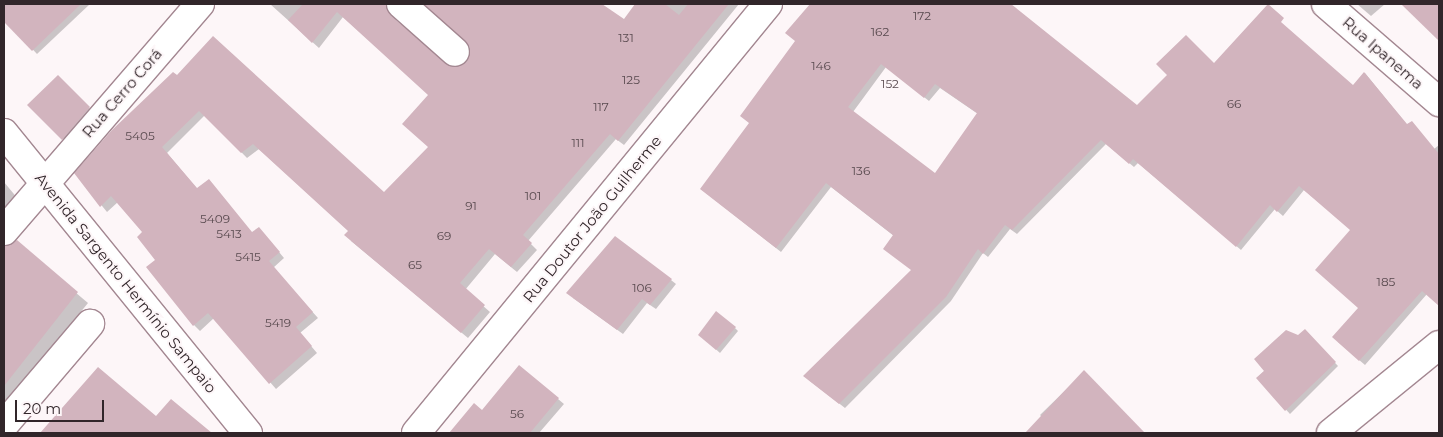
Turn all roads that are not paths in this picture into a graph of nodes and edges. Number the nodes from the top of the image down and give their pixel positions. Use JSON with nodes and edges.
{"nodes":[{"id":1,"x":200,"y":4,"type":"edge"},
{"id":2,"x":401,"y":4,"type":"edge"},
{"id":3,"x":768,"y":4,"type":"edge"},
{"id":4,"x":1326,"y":4,"type":"edge"},
{"id":5,"x":455,"y":52,"type":"dead end"},
{"id":6,"x":1439,"y":102,"type":"edge"},
{"id":7,"x":4,"y":133,"type":"edge"},
{"id":8,"x":44,"y":182,"type":"junction"},
{"id":9,"x":4,"y":231,"type":"edge"},
{"id":10,"x":90,"y":324,"type":"dead end"},
{"id":11,"x":1439,"y":345,"type":"edge"},
{"id":12,"x":4,"y":425,"type":"edge"},
{"id":13,"x":1344,"y":431,"type":"edge"},
{"id":14,"x":248,"y":433,"type":"edge"},
{"id":15,"x":416,"y":433,"type":"edge"}],
"edges":[{"from":1,"to":8,"type":"street","name":"Rua Cerro Corá"},
{"from":2,"to":5,"type":"street"},
{"from":3,"to":15,"type":"street","name":"Rua Doutor João Guilherme"},
{"from":4,"to":6,"type":"street","name":"Rua Ipanema"},
{"from":7,"to":8,"type":"street","name":"Avenida Sargento Hermínio Sampaio"},
{"from":8,"to":9,"type":"street","name":"Rua Cerro Corá"},
{"from":8,"to":14,"type":"street","name":"Avenida Sargento Hermínio Sampaio"},
{"from":10,"to":12,"type":"street"},
{"from":11,"to":13,"type":"street"}]}
